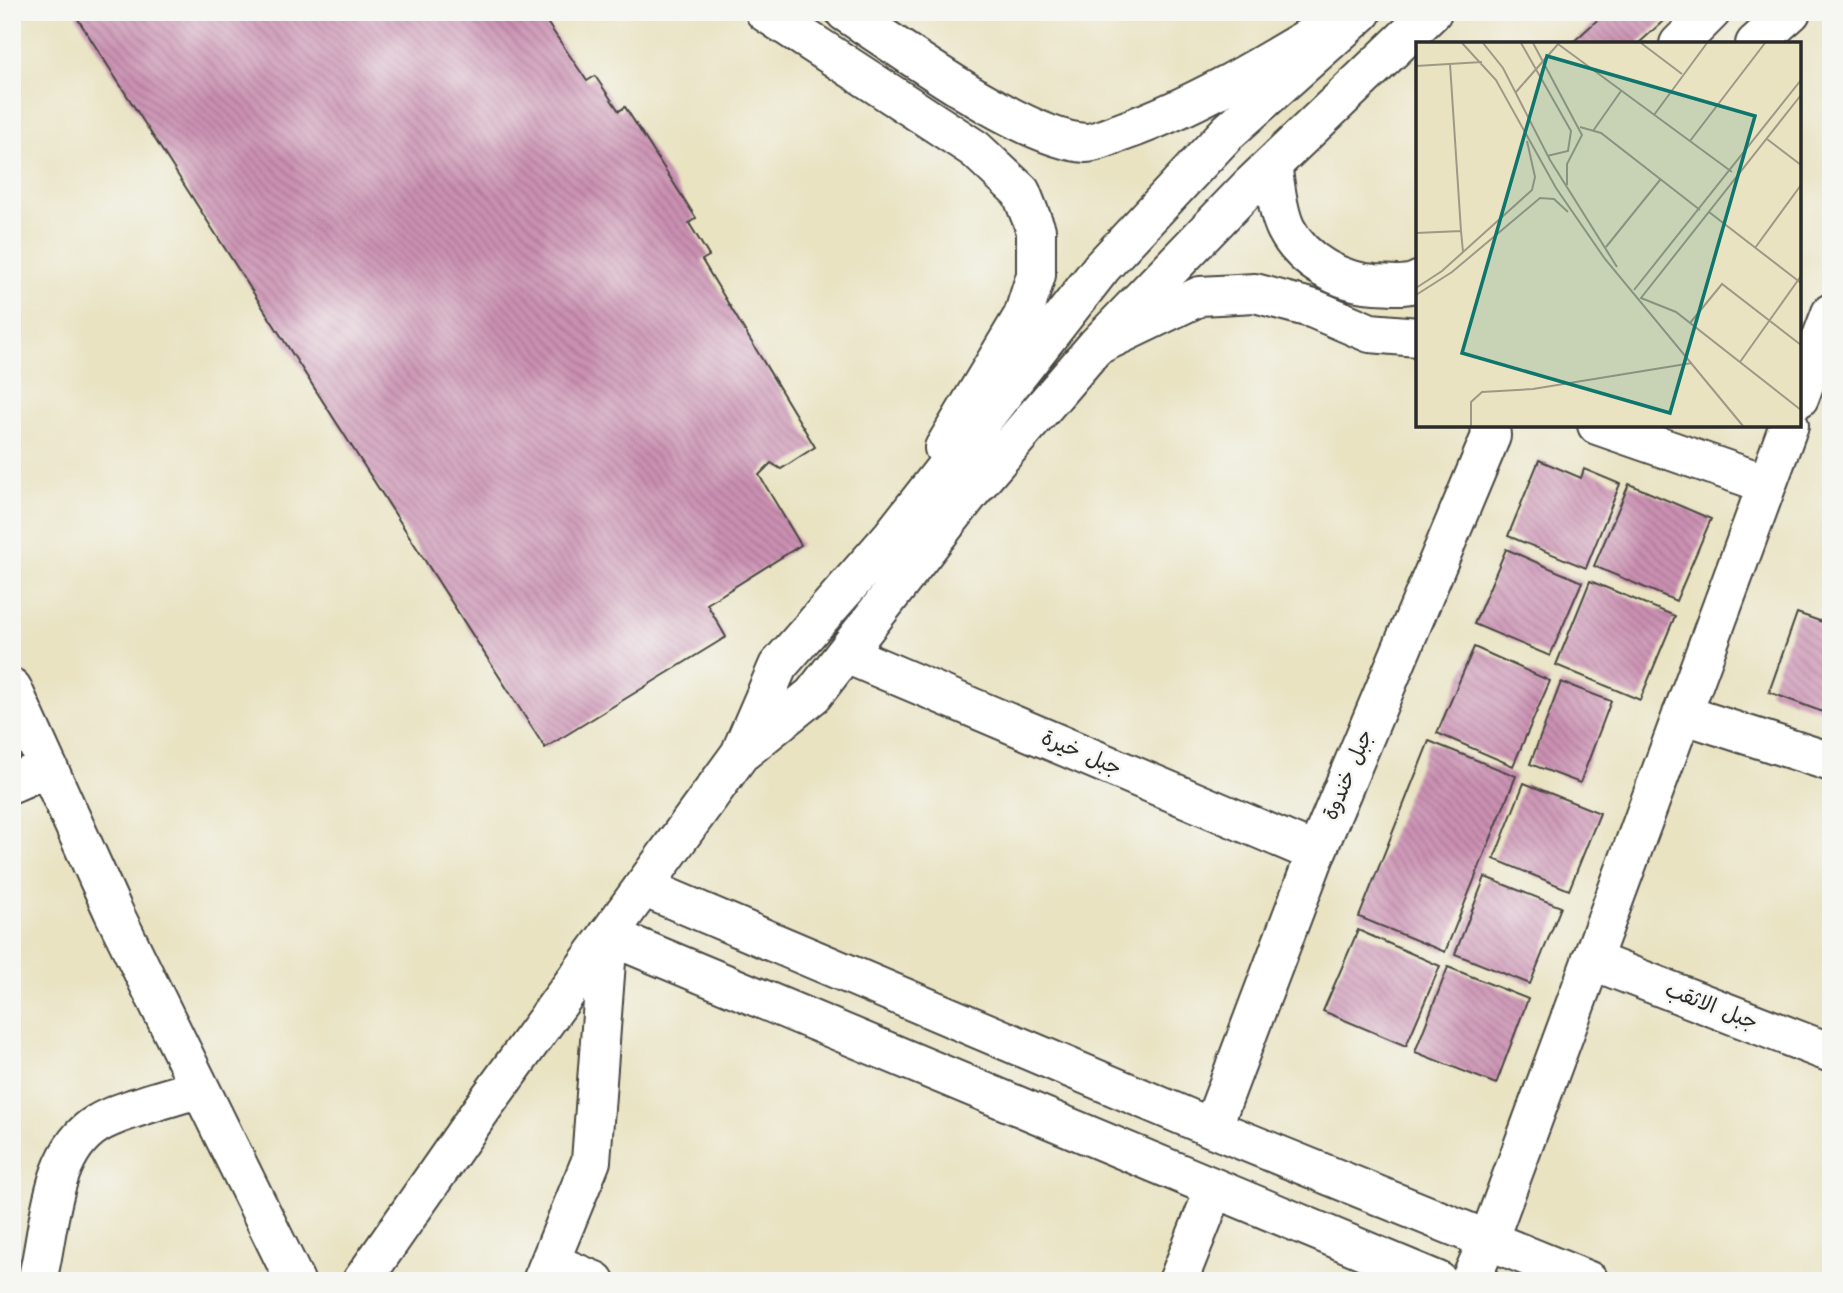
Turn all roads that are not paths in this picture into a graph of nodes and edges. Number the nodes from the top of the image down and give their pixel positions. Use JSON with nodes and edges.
{"nodes":[{"id":1,"x":765,"y":12,"type":"edge"},
{"id":2,"x":845,"y":12,"type":"edge"},
{"id":3,"x":1351,"y":12,"type":"edge"},
{"id":4,"x":1362,"y":12,"type":"edge"},
{"id":5,"x":1432,"y":12,"type":"edge"},
{"id":6,"x":1712,"y":12,"type":"edge"},
{"id":7,"x":1791,"y":12,"type":"edge"},
{"id":8,"x":1681,"y":42,"type":"edge"},
{"id":9,"x":1757,"y":42,"type":"edge"},
{"id":10,"x":1272,"y":166,"type":"junction"},
{"id":11,"x":1416,"y":282,"type":"edge"},
{"id":12,"x":1831,"y":313,"type":"edge"},
{"id":13,"x":1416,"y":337,"type":"edge"},
{"id":14,"x":1096,"y":346,"type":"junction"},
{"id":15,"x":1801,"y":393,"type":"edge"},
{"id":16,"x":1490,"y":427,"type":"edge"},
{"id":17,"x":1603,"y":427,"type":"edge"},
{"id":18,"x":1788,"y":427,"type":"edge"},
{"id":19,"x":1767,"y":484,"type":"junction"},
{"id":20,"x":892,"y":536,"type":"junction"},
{"id":21,"x":846,"y":654,"type":"junction"},
{"id":22,"x":12,"y":688,"type":"edge"},
{"id":23,"x":1682,"y":714,"type":"junction"},
{"id":24,"x":740,"y":754,"type":"junction"},
{"id":25,"x":1831,"y":762,"type":"edge"},
{"id":26,"x":48,"y":767,"type":"junction"},
{"id":27,"x":12,"y":783,"type":"edge"},
{"id":28,"x":1317,"y":853,"type":"junction"},
{"id":29,"x":643,"y":887,"type":"junction"},
{"id":30,"x":608,"y":935,"type":"junction"},
{"id":31,"x":1591,"y":960,"type":"junction"},
{"id":32,"x":1831,"y":1053,"type":"edge"},
{"id":33,"x":200,"y":1088,"type":"junction"},
{"id":34,"x":1212,"y":1128,"type":"junction"},
{"id":35,"x":1214,"y":1188,"type":"junction"},
{"id":36,"x":1488,"y":1241,"type":"junction"},
{"id":37,"x":546,"y":1271,"type":"edge"},
{"id":38,"x":39,"y":1272,"type":"dead end"},
{"id":39,"x":295,"y":1281,"type":"edge"},
{"id":40,"x":362,"y":1281,"type":"edge"},
{"id":41,"x":595,"y":1281,"type":"edge"},
{"id":42,"x":1178,"y":1281,"type":"edge"},
{"id":43,"x":1438,"y":1281,"type":"edge"},
{"id":44,"x":1469,"y":1281,"type":"edge"},
{"id":45,"x":1589,"y":1281,"type":"edge"}],
"edges":[{"from":1,"to":20,"type":"street"},
{"from":2,"to":3,"type":"street"},
{"from":4,"to":20,"type":"street"},
{"from":5,"to":10,"type":"street"},
{"from":6,"to":8,"type":"street"},
{"from":7,"to":9,"type":"street"},
{"from":10,"to":11,"type":"street"},
{"from":10,"to":14,"type":"street"},
{"from":12,"to":15,"type":"street"},
{"from":13,"to":14,"type":"street"},
{"from":14,"to":21,"type":"street"},
{"from":16,"to":28,"type":"street","name":"جبل خندوة"},
{"from":17,"to":19,"type":"street"},
{"from":18,"to":19,"type":"street"},
{"from":19,"to":23,"type":"street"},
{"from":20,"to":24,"type":"street"},
{"from":21,"to":24,"type":"street"},
{"from":21,"to":28,"type":"street","name":"جبل خيرة"},
{"from":22,"to":26,"type":"street"},
{"from":23,"to":25,"type":"street"},
{"from":23,"to":31,"type":"street"},
{"from":24,"to":29,"type":"street"},
{"from":26,"to":27,"type":"street"},
{"from":26,"to":33,"type":"street"},
{"from":28,"to":34,"type":"street","name":"جبل خندوة"},
{"from":29,"to":30,"type":"street"},
{"from":29,"to":34,"type":"street"},
{"from":30,"to":35,"type":"street"},
{"from":30,"to":37,"type":"street"},
{"from":30,"to":40,"type":"street"},
{"from":31,"to":32,"type":"street","name":"جبل الاثقب"},
{"from":31,"to":36,"type":"street"},
{"from":33,"to":38,"type":"street"},
{"from":33,"to":39,"type":"street"},
{"from":34,"to":36,"type":"street"},
{"from":35,"to":42,"type":"street"},
{"from":35,"to":43,"type":"street"},
{"from":36,"to":44,"type":"street"},
{"from":36,"to":45,"type":"street"},
{"from":37,"to":41,"type":"street"}]}
